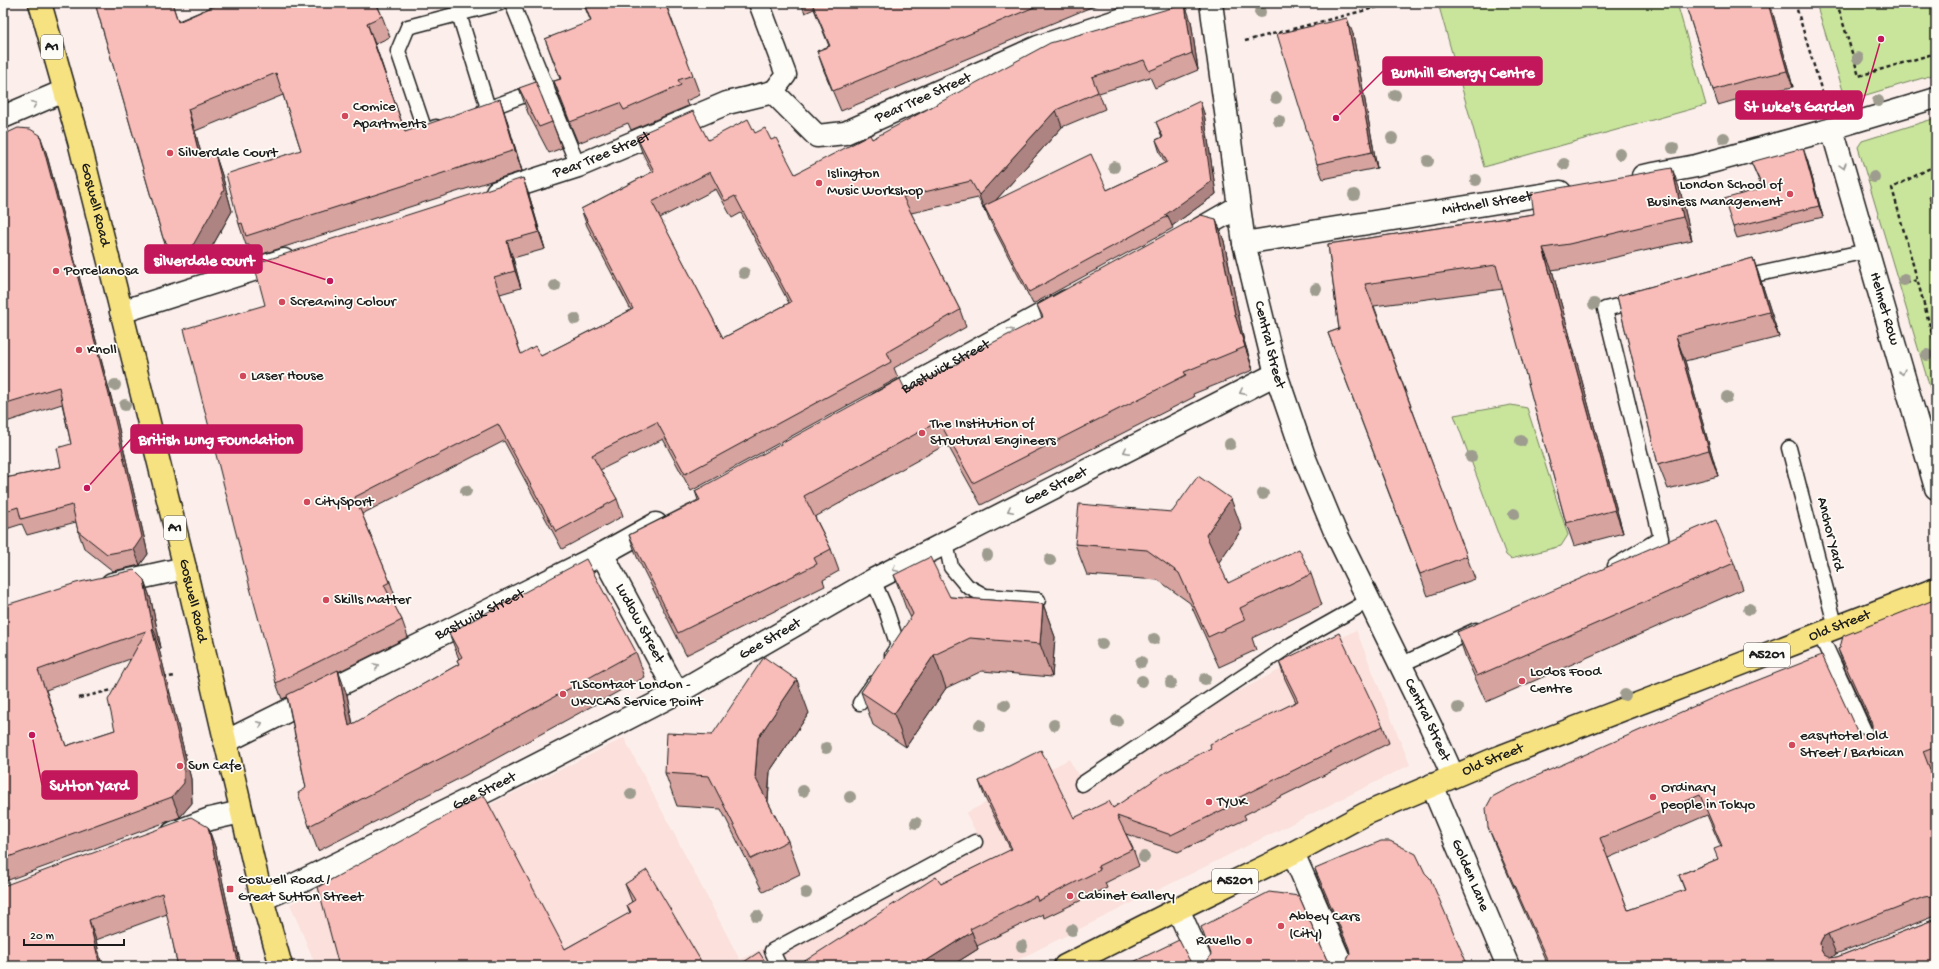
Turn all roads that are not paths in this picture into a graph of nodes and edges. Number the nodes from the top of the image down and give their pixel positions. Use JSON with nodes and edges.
{"nodes":[{"id":1,"x":40,"y":3,"type":"edge"},
{"id":2,"x":500,"y":3,"type":"edge"},
{"id":3,"x":512,"y":3,"type":"edge"},
{"id":4,"x":759,"y":3,"type":"edge"},
{"id":5,"x":1171,"y":3,"type":"edge"},
{"id":6,"x":1211,"y":3,"type":"edge"},
{"id":7,"x":459,"y":14,"type":"junction"},
{"id":8,"x":546,"y":87,"type":"junction"},
{"id":9,"x":64,"y":91,"type":"junction"},
{"id":10,"x":773,"y":92,"type":"junction"},
{"id":11,"x":1936,"y":98,"type":"edge"},
{"id":12,"x":488,"y":108,"type":"junction"},
{"id":13,"x":474,"y":113,"type":"edge"},
{"id":14,"x":3,"y":117,"type":"edge"},
{"id":15,"x":446,"y":123,"type":"edge"},
{"id":16,"x":1832,"y":129,"type":"junction"},
{"id":17,"x":578,"y":166,"type":"junction"},
{"id":18,"x":1626,"y":179,"type":"edge"},
{"id":19,"x":1580,"y":188,"type":"edge"},
{"id":20,"x":480,"y":197,"type":"edge"},
{"id":21,"x":1238,"y":207,"type":"junction"},
{"id":22,"x":1244,"y":243,"type":"junction"},
{"id":23,"x":1171,"y":244,"type":"edge"},
{"id":24,"x":1867,"y":251,"type":"junction"},
{"id":25,"x":306,"y":253,"type":"edge"},
{"id":26,"x":1724,"y":281,"type":"edge"},
{"id":27,"x":1087,"y":290,"type":"edge"},
{"id":28,"x":1649,"y":298,"type":"edge"},
{"id":29,"x":121,"y":312,"type":"junction"},
{"id":30,"x":1276,"y":374,"type":"junction"},
{"id":31,"x":862,"y":412,"type":"edge"},
{"id":32,"x":1789,"y":448,"type":"dead end"},
{"id":33,"x":1936,"y":488,"type":"edge"},
{"id":34,"x":672,"y":516,"type":"edge"},
{"id":35,"x":946,"y":543,"type":"junction"},
{"id":36,"x":602,"y":554,"type":"junction"},
{"id":37,"x":185,"y":568,"type":"junction"},
{"id":38,"x":1600,"y":573,"type":"edge"},
{"id":39,"x":873,"y":580,"type":"junction"},
{"id":40,"x":96,"y":587,"type":"edge"},
{"id":41,"x":1936,"y":589,"type":"edge"},
{"id":42,"x":1038,"y":600,"type":"dead end"},
{"id":43,"x":1370,"y":600,"type":"junction"},
{"id":44,"x":1487,"y":625,"type":"edge"},
{"id":45,"x":1828,"y":631,"type":"junction"},
{"id":46,"x":1400,"y":665,"type":"junction"},
{"id":47,"x":677,"y":694,"type":"junction"},
{"id":48,"x":860,"y":703,"type":"dead end"},
{"id":49,"x":225,"y":742,"type":"junction"},
{"id":50,"x":1872,"y":748,"type":"edge"},
{"id":51,"x":1453,"y":776,"type":"junction"},
{"id":52,"x":1082,"y":784,"type":"dead end"},
{"id":53,"x":1432,"y":785,"type":"junction"},
{"id":54,"x":241,"y":812,"type":"junction"},
{"id":55,"x":153,"y":840,"type":"edge"},
{"id":56,"x":975,"y":842,"type":"dead end"},
{"id":57,"x":1293,"y":853,"type":"junction"},
{"id":58,"x":262,"y":899,"type":"junction"},
{"id":59,"x":1178,"y":909,"type":"junction"},
{"id":60,"x":281,"y":966,"type":"edge"},
{"id":61,"x":779,"y":966,"type":"edge"},
{"id":62,"x":1065,"y":966,"type":"edge"},
{"id":63,"x":1203,"y":966,"type":"edge"},
{"id":64,"x":1342,"y":966,"type":"edge"},
{"id":65,"x":1508,"y":966,"type":"edge"}],
"edges":[{"from":1,"to":9,"type":"main road","name":"Goswell Road","number":"A1"},
{"from":2,"to":7,"type":"lane"},
{"from":3,"to":8,"type":"lane"},
{"from":4,"to":10,"type":"street"},
{"from":5,"to":10,"type":"street","name":"Pear Tree Street"},
{"from":6,"to":21,"type":"street","name":"Central Street"},
{"from":7,"to":12,"type":"lane"},
{"from":7,"to":15,"type":"lane"},
{"from":8,"to":12,"type":"lane"},
{"from":8,"to":17,"type":"lane"},
{"from":14,"to":9,"type":"street","one_way":true},
{"from":9,"to":29,"type":"main road","name":"Goswell Road","number":"A1"},
{"from":10,"to":17,"type":"street","name":"Pear Tree Street"},
{"from":11,"to":16,"type":"street"},
{"from":12,"to":13,"type":"lane"},
{"from":16,"to":18,"type":"street"},
{"from":16,"to":24,"type":"street","name":"Helmet Row","one_way":true},
{"from":17,"to":20,"type":"street","name":"Pear Tree Street"},
{"from":19,"to":22,"type":"street","name":"Mitchell Street"},
{"from":21,"to":22,"type":"street","name":"Central Street"},
{"from":21,"to":23,"type":"street"},
{"from":22,"to":30,"type":"street","name":"Central Street"},
{"from":24,"to":26,"type":"lane"},
{"from":24,"to":33,"type":"street","name":"Helmet Row","one_way":true},
{"from":25,"to":29,"type":"street"},
{"from":31,"to":27,"type":"street","name":"Bastwick Street","one_way":true},
{"from":28,"to":38,"type":"lane"},
{"from":29,"to":37,"type":"main road","name":"Goswell Road","number":"A1"},
{"from":30,"to":35,"type":"street","name":"Gee Street","one_way":true},
{"from":30,"to":43,"type":"street","name":"Central Street"},
{"from":32,"to":45,"type":"lane","name":"Anchor Yard"},
{"from":34,"to":36,"type":"street","name":"Bastwick Street"},
{"from":35,"to":39,"type":"street","name":"Gee Street","one_way":true},
{"from":35,"to":42,"type":"lane"},
{"from":36,"to":47,"type":"street","name":"Ludlow Street"},
{"from":49,"to":36,"type":"street","name":"Bastwick Street","one_way":true},
{"from":37,"to":40,"type":"street"},
{"from":37,"to":49,"type":"main road","name":"Goswell Road","number":"A1"},
{"from":39,"to":47,"type":"street","name":"Gee Street"},
{"from":39,"to":48,"type":"lane"},
{"from":41,"to":45,"type":"main road","name":"Old Street","number":"A5201"},
{"from":43,"to":46,"type":"street","name":"Central Street"},
{"from":43,"to":52,"type":"lane"},
{"from":44,"to":46,"type":"lane","name":"Central Street"},
{"from":45,"to":50,"type":"lane","name":"Anchor Yard"},
{"from":45,"to":51,"type":"main road","name":"Old Street","number":"A5201"},
{"from":46,"to":51,"type":"street","name":"Central Street"},
{"from":47,"to":58,"type":"street","name":"Gee Street"},
{"from":49,"to":54,"type":"main road","name":"Goswell Road","number":"A1"},
{"from":51,"to":53,"type":"main road","name":"Old Street","number":"A5201"},
{"from":53,"to":57,"type":"main road","name":"Old Street","number":"A5201"},
{"from":53,"to":65,"type":"street","name":"Golden Lane"},
{"from":54,"to":55,"type":"street"},
{"from":54,"to":58,"type":"main road","name":"Goswell Road","number":"A1"},
{"from":56,"to":61,"type":"lane"},
{"from":57,"to":59,"type":"main road","name":"Old Street","number":"A5201"},
{"from":57,"to":64,"type":"street"},
{"from":58,"to":60,"type":"main road","name":"Goswell Road","number":"A1"},
{"from":59,"to":62,"type":"main road","name":"Old Street","number":"A5201"},
{"from":59,"to":63,"type":"street"}]}
